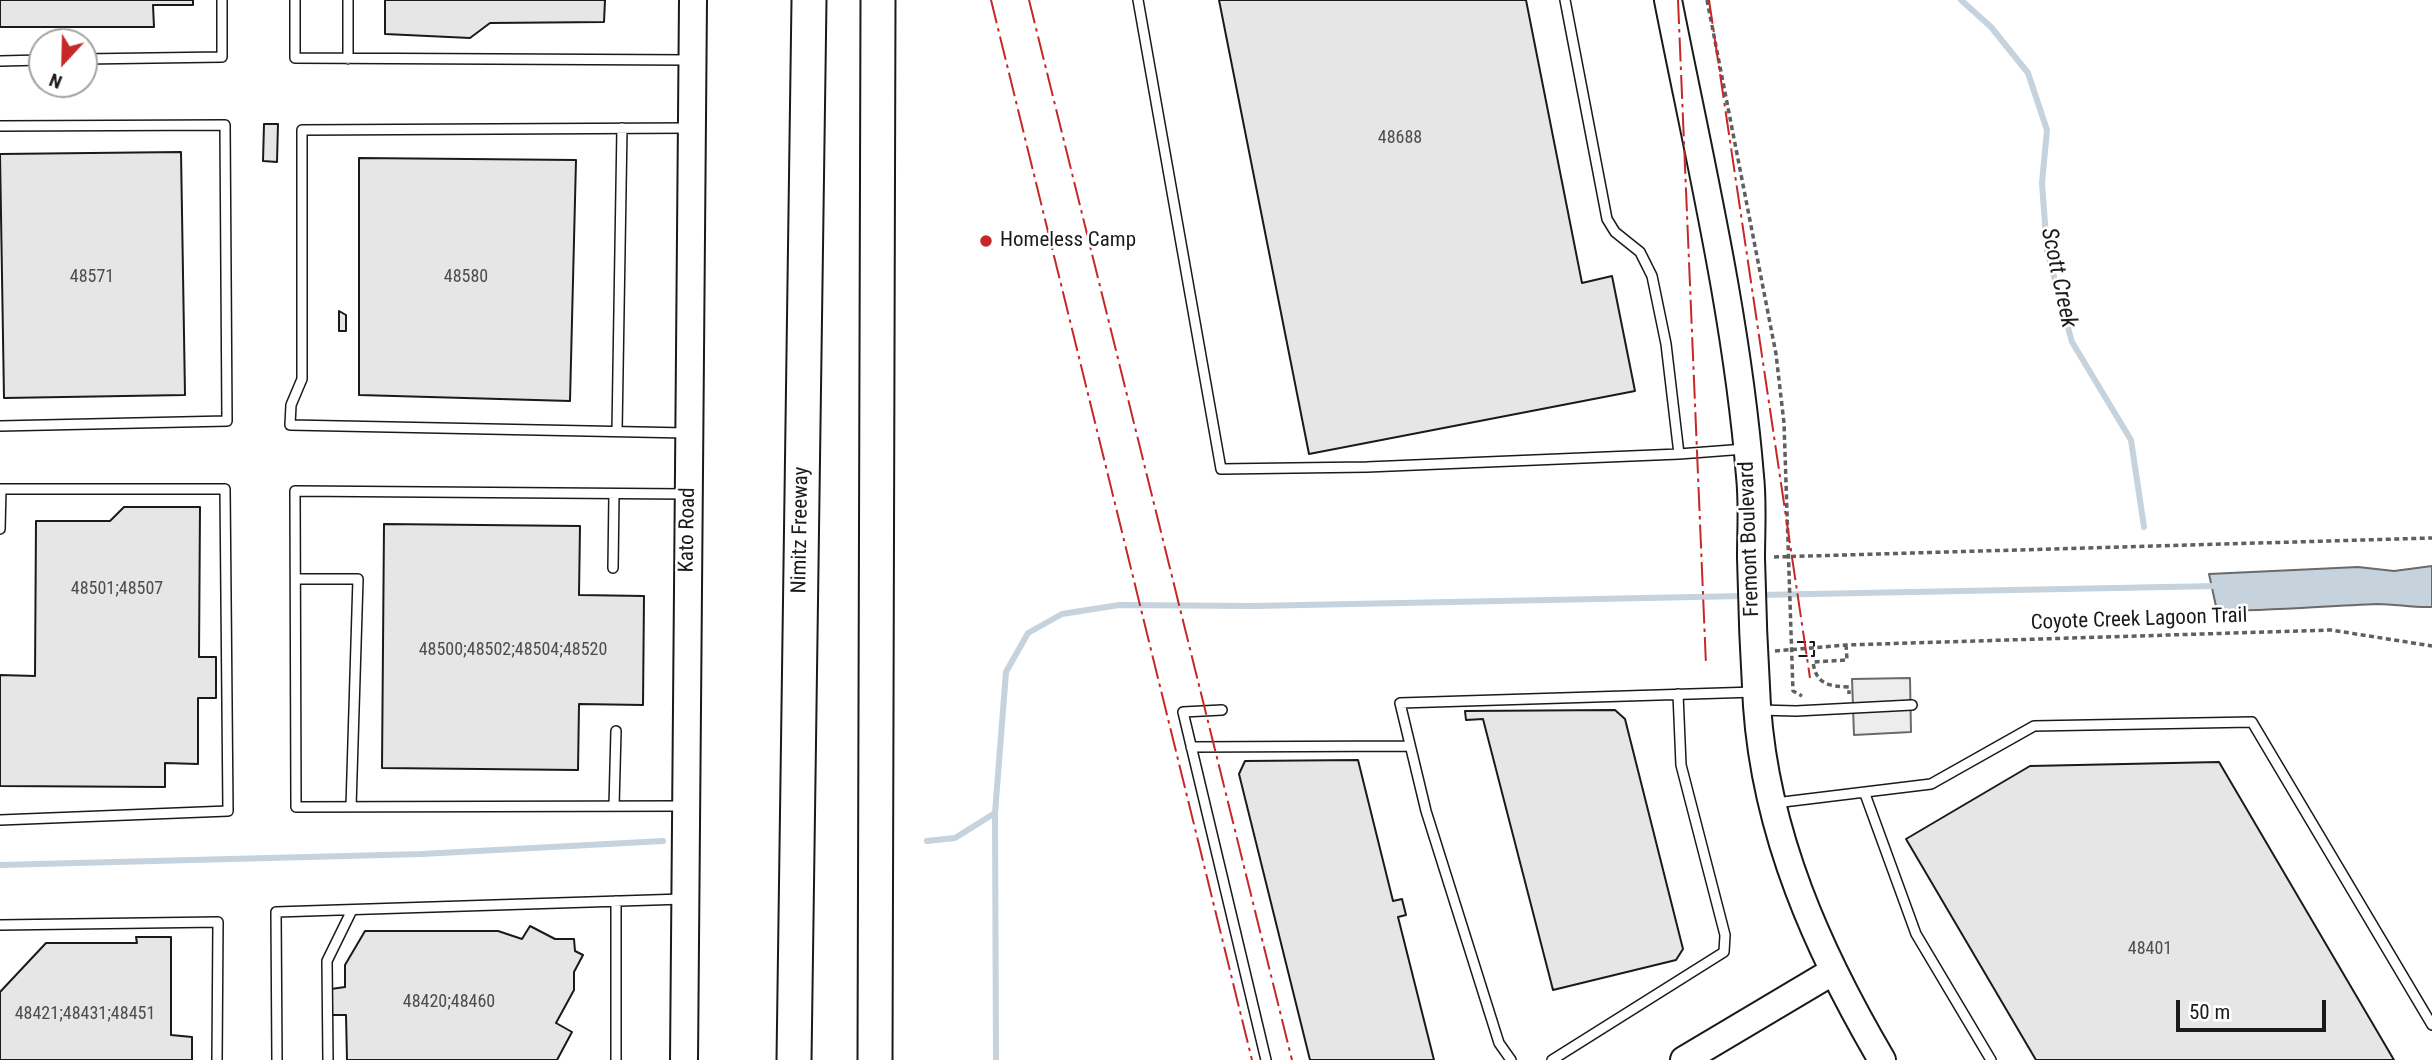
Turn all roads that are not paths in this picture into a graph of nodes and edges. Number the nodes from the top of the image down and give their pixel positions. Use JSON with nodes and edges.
{"nodes":[{"id":1,"x":222,"y":0,"type":"edge"},
{"id":2,"x":295,"y":0,"type":"edge"},
{"id":3,"x":348,"y":0,"type":"edge"},
{"id":4,"x":693,"y":0,"type":"edge"},
{"id":5,"x":809,"y":0,"type":"edge"},
{"id":6,"x":878,"y":0,"type":"edge"},
{"id":7,"x":1138,"y":0,"type":"edge"},
{"id":8,"x":1566,"y":0,"type":"edge"},
{"id":9,"x":1668,"y":0,"type":"edge"},
{"id":10,"x":348,"y":58,"type":"junction"},
{"id":11,"x":98,"y":59,"type":"edge"},
{"id":12,"x":28,"y":60,"type":"edge"},
{"id":13,"x":692,"y":60,"type":"junction"},
{"id":14,"x":0,"y":61,"type":"edge"},
{"id":15,"x":0,"y":126,"type":"edge"},
{"id":16,"x":622,"y":128,"type":"junction"},
{"id":17,"x":692,"y":128,"type":"junction"},
{"id":18,"x":0,"y":426,"type":"edge"},
{"id":19,"x":617,"y":431,"type":"junction"},
{"id":20,"x":689,"y":433,"type":"junction"},
{"id":21,"x":1747,"y":449,"type":"junction"},
{"id":22,"x":1679,"y":454,"type":"junction"},
{"id":23,"x":1,"y":489,"type":"edge"},
{"id":24,"x":614,"y":494,"type":"junction"},
{"id":25,"x":688,"y":494,"type":"junction"},
{"id":26,"x":0,"y":529,"type":"edge"},
{"id":27,"x":613,"y":568,"type":"dead end"},
{"id":28,"x":296,"y":579,"type":"junction"},
{"id":29,"x":1756,"y":680,"type":"junction"},
{"id":30,"x":1678,"y":695,"type":"junction"},
{"id":31,"x":1912,"y":705,"type":"dead end"},
{"id":32,"x":1222,"y":710,"type":"dead end"},
{"id":33,"x":616,"y":731,"type":"dead end"},
{"id":34,"x":1410,"y":746,"type":"junction"},
{"id":35,"x":1191,"y":747,"type":"junction"},
{"id":36,"x":1865,"y":794,"type":"junction"},
{"id":37,"x":1772,"y":803,"type":"junction"},
{"id":38,"x":614,"y":806,"type":"junction"},
{"id":39,"x":685,"y":806,"type":"junction"},
{"id":40,"x":351,"y":807,"type":"junction"},
{"id":41,"x":0,"y":820,"type":"edge"},
{"id":42,"x":685,"y":899,"type":"junction"},
{"id":43,"x":616,"y":901,"type":"junction"},
{"id":44,"x":352,"y":910,"type":"junction"},
{"id":45,"x":0,"y":925,"type":"edge"},
{"id":46,"x":1832,"y":972,"type":"junction"},
{"id":47,"x":2432,"y":1025,"type":"edge"},
{"id":48,"x":217,"y":1060,"type":"edge"},
{"id":49,"x":277,"y":1060,"type":"edge"},
{"id":50,"x":328,"y":1060,"type":"edge"},
{"id":51,"x":616,"y":1060,"type":"edge"},
{"id":52,"x":684,"y":1060,"type":"edge"},
{"id":53,"x":794,"y":1060,"type":"edge"},
{"id":54,"x":875,"y":1060,"type":"edge"},
{"id":55,"x":1266,"y":1060,"type":"edge"},
{"id":56,"x":1511,"y":1060,"type":"edge"},
{"id":57,"x":1552,"y":1060,"type":"edge"},
{"id":58,"x":1684,"y":1060,"type":"edge"},
{"id":59,"x":1882,"y":1060,"type":"edge"},
{"id":60,"x":1991,"y":1060,"type":"edge"}],
"edges":[{"from":1,"to":11,"type":"lane"},
{"from":2,"to":10,"type":"lane"},
{"from":3,"to":10,"type":"lane"},
{"from":4,"to":13,"type":"street","name":"Kato Road"},
{"from":5,"to":53,"type":"highway","name":"Nimitz Freeway"},
{"from":6,"to":54,"type":"highway"},
{"from":7,"to":22,"type":"lane"},
{"from":8,"to":22,"type":"lane"},
{"from":9,"to":21,"type":"street","name":"Fremont Boulevard"},
{"from":10,"to":13,"type":"lane"},
{"from":12,"to":14,"type":"lane"},
{"from":13,"to":17,"type":"street","name":"Kato Road"},
{"from":15,"to":18,"type":"lane"},
{"from":16,"to":17,"type":"lane"},
{"from":16,"to":19,"type":"lane"},
{"from":16,"to":19,"type":"lane"},
{"from":17,"to":20,"type":"street","name":"Kato Road"},
{"from":19,"to":20,"type":"lane"},
{"from":20,"to":25,"type":"street","name":"Kato Road"},
{"from":21,"to":22,"type":"lane"},
{"from":21,"to":29,"type":"street","name":"Fremont Boulevard"},
{"from":23,"to":26,"type":"lane"},
{"from":23,"to":41,"type":"lane"},
{"from":24,"to":25,"type":"lane"},
{"from":24,"to":27,"type":"lane"},
{"from":24,"to":28,"type":"lane"},
{"from":25,"to":39,"type":"street","name":"Kato Road"},
{"from":28,"to":40,"type":"lane"},
{"from":28,"to":40,"type":"lane"},
{"from":29,"to":30,"type":"lane"},
{"from":29,"to":31,"type":"lane"},
{"from":29,"to":37,"type":"street","name":"Fremont Boulevard"},
{"from":30,"to":34,"type":"lane"},
{"from":30,"to":57,"type":"lane"},
{"from":32,"to":35,"type":"lane"},
{"from":33,"to":38,"type":"lane"},
{"from":34,"to":35,"type":"lane"},
{"from":34,"to":56,"type":"lane"},
{"from":35,"to":55,"type":"lane"},
{"from":36,"to":37,"type":"lane"},
{"from":36,"to":47,"type":"lane"},
{"from":36,"to":60,"type":"lane"},
{"from":37,"to":46,"type":"street","name":"Fremont Boulevard"},
{"from":38,"to":39,"type":"lane"},
{"from":38,"to":40,"type":"lane"},
{"from":39,"to":42,"type":"street","name":"Kato Road"},
{"from":42,"to":43,"type":"lane"},
{"from":42,"to":52,"type":"street","name":"Kato Road"},
{"from":43,"to":44,"type":"lane"},
{"from":43,"to":51,"type":"lane"},
{"from":44,"to":49,"type":"lane"},
{"from":44,"to":50,"type":"lane"},
{"from":45,"to":48,"type":"lane"},
{"from":46,"to":58,"type":"street"},
{"from":46,"to":59,"type":"street","name":"Fremont Boulevard"}]}
